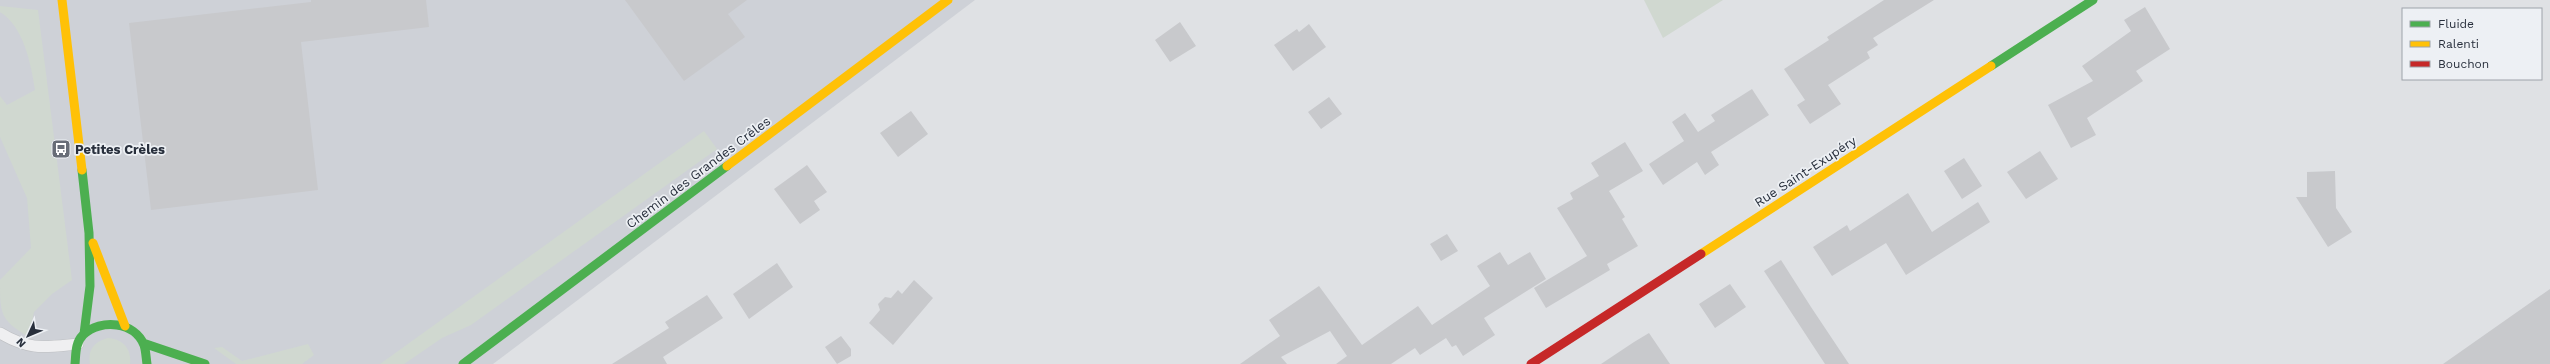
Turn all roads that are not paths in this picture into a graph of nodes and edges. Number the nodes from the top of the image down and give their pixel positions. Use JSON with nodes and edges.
{"nodes":[{"id":1,"x":62,"y":0,"type":"edge"},
{"id":2,"x":948,"y":0,"type":"edge"},
{"id":3,"x":2093,"y":0,"type":"edge"},
{"id":4,"x":89,"y":233,"type":"junction"},
{"id":5,"x":125,"y":326,"type":"junction"},
{"id":6,"x":0,"y":333,"type":"edge"},
{"id":7,"x":84,"y":334,"type":"junction"},
{"id":8,"x":143,"y":343,"type":"junction"},
{"id":9,"x":78,"y":344,"type":"junction"},
{"id":10,"x":75,"y":364,"type":"edge"},
{"id":11,"x":147,"y":364,"type":"edge"},
{"id":12,"x":205,"y":364,"type":"edge"},
{"id":13,"x":463,"y":364,"type":"edge"},
{"id":14,"x":1531,"y":364,"type":"edge"}],
"edges":[{"from":1,"to":4,"type":"street"},
{"from":2,"to":13,"type":"street","name":"Chemin des Grandes Crêles"},
{"from":3,"to":14,"type":"street","name":"Rue Saint-Exupéry"},
{"from":4,"to":5,"type":"street"},
{"from":4,"to":7,"type":"street"},
{"from":5,"to":7,"type":"street"},
{"from":5,"to":8,"type":"street"},
{"from":6,"to":9,"type":"lane"},
{"from":7,"to":9,"type":"street"},
{"from":8,"to":11,"type":"street"},
{"from":8,"to":12,"type":"street"},
{"from":9,"to":10,"type":"street"}]}
